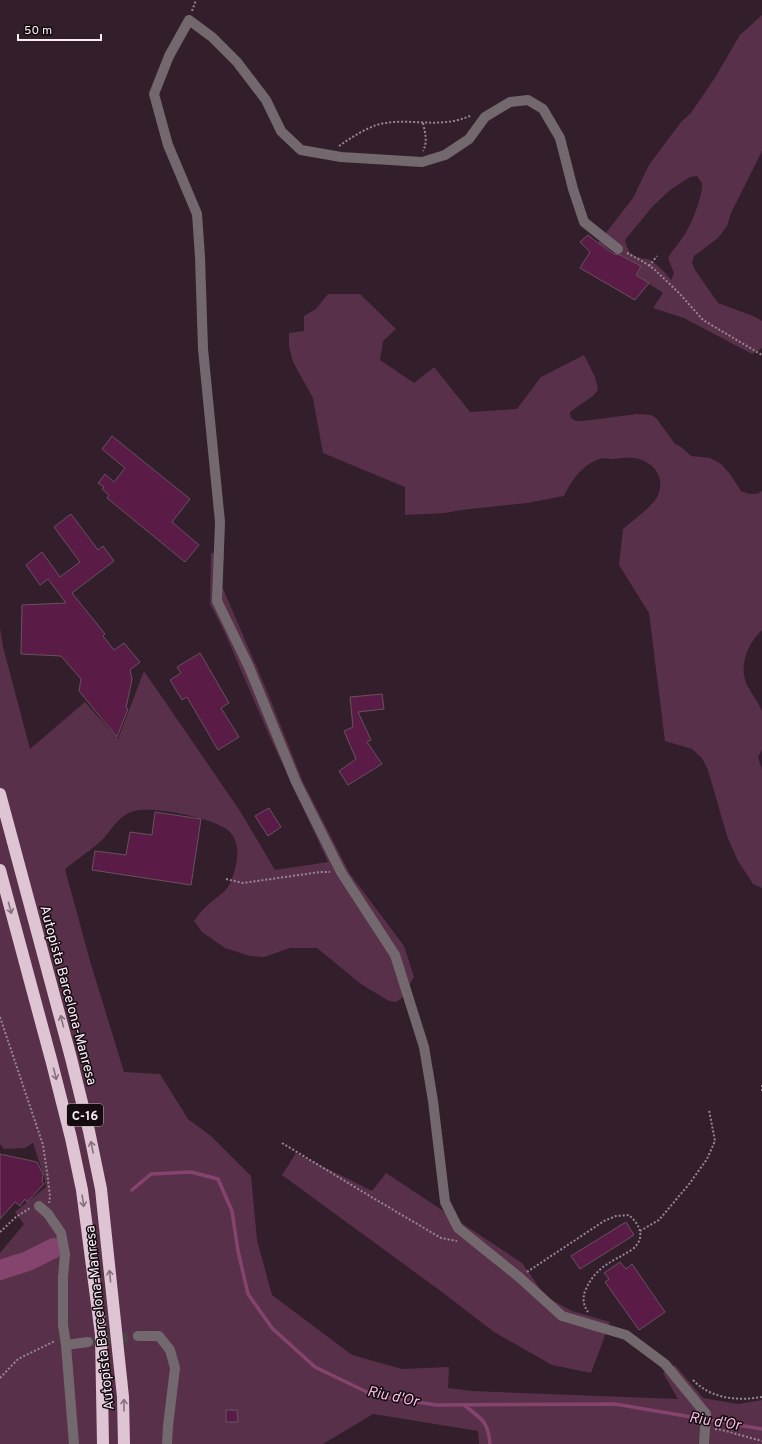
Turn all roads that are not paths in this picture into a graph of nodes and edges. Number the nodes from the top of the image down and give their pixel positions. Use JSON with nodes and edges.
{"nodes":[{"id":1,"x":618,"y":249,"type":"road end"},
{"id":2,"x":0,"y":794,"type":"edge"},
{"id":3,"x":0,"y":870,"type":"edge"},
{"id":4,"x":39,"y":1206,"type":"road end"},
{"id":5,"x":138,"y":1336,"type":"tunnel mouth"},
{"id":6,"x":66,"y":1341,"type":"junction"},
{"id":7,"x":88,"y":1342,"type":"tunnel mouth"},
{"id":8,"x":74,"y":1444,"type":"edge"},
{"id":9,"x":103,"y":1444,"type":"edge"},
{"id":10,"x":124,"y":1444,"type":"edge"},
{"id":11,"x":167,"y":1444,"type":"edge"},
{"id":12,"x":704,"y":1444,"type":"edge"}],
"edges":[{"from":1,"to":12,"type":"street"},
{"from":10,"to":2,"type":"highway","name":"Autopista Barcelona-Manresa","number":"C-16","one_way":true},
{"from":3,"to":9,"type":"highway","name":"Autopista Barcelona-Manresa","number":"C-16","one_way":true},
{"from":4,"to":6,"type":"street"},
{"from":5,"to":11,"type":"street"},
{"from":6,"to":7,"type":"street"},
{"from":6,"to":8,"type":"street"}]}
